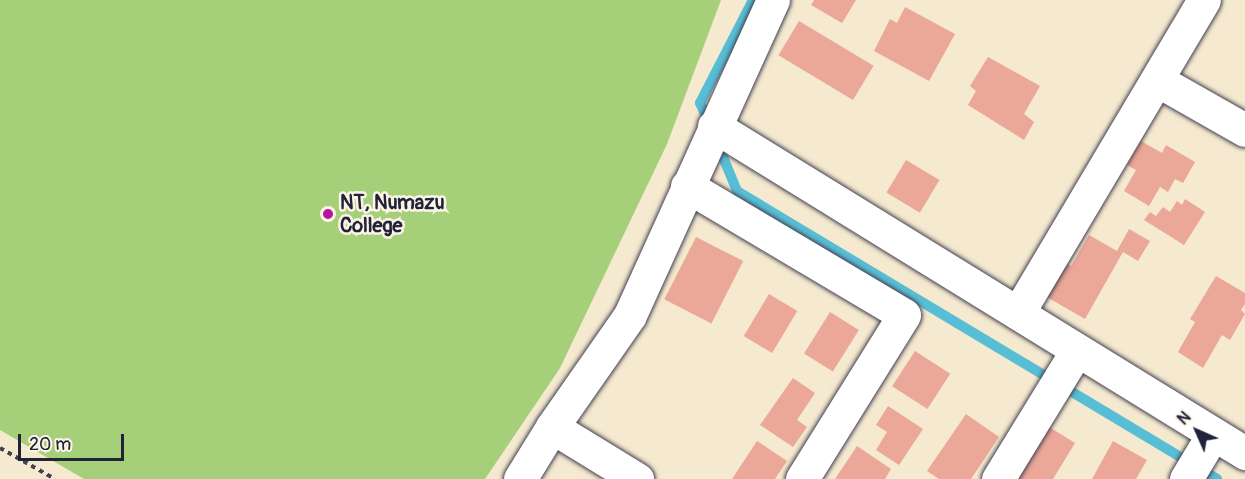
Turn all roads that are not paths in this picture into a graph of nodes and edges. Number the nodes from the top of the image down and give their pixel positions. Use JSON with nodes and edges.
{"nodes":[{"id":1,"x":773,"y":0,"type":"edge"},
{"id":2,"x":1204,"y":0,"type":"edge"},
{"id":3,"x":1157,"y":80,"type":"junction"},
{"id":4,"x":714,"y":126,"type":"junction"},
{"id":5,"x":1245,"y":130,"type":"edge"},
{"id":6,"x":687,"y":186,"type":"junction"},
{"id":7,"x":1018,"y":314,"type":"junction"},
{"id":8,"x":1077,"y":350,"type":"junction"},
{"id":9,"x":552,"y":427,"type":"junction"},
{"id":10,"x":1213,"y":434,"type":"junction"},
{"id":11,"x":1245,"y":453,"type":"edge"},
{"id":12,"x":520,"y":479,"type":"edge"},
{"id":13,"x":637,"y":479,"type":"edge"},
{"id":14,"x":801,"y":479,"type":"edge"},
{"id":15,"x":998,"y":479,"type":"edge"},
{"id":16,"x":1186,"y":479,"type":"edge"}],
"edges":[{"from":1,"to":4,"type":"street"},
{"from":2,"to":3,"type":"street"},
{"from":3,"to":5,"type":"street"},
{"from":3,"to":7,"type":"street"},
{"from":4,"to":6,"type":"street"},
{"from":4,"to":7,"type":"street"},
{"from":6,"to":9,"type":"street"},
{"from":6,"to":14,"type":"street"},
{"from":7,"to":8,"type":"street"},
{"from":8,"to":10,"type":"street"},
{"from":8,"to":15,"type":"street"},
{"from":9,"to":12,"type":"street"},
{"from":9,"to":13,"type":"street"},
{"from":10,"to":11,"type":"street"},
{"from":10,"to":16,"type":"street"}]}
